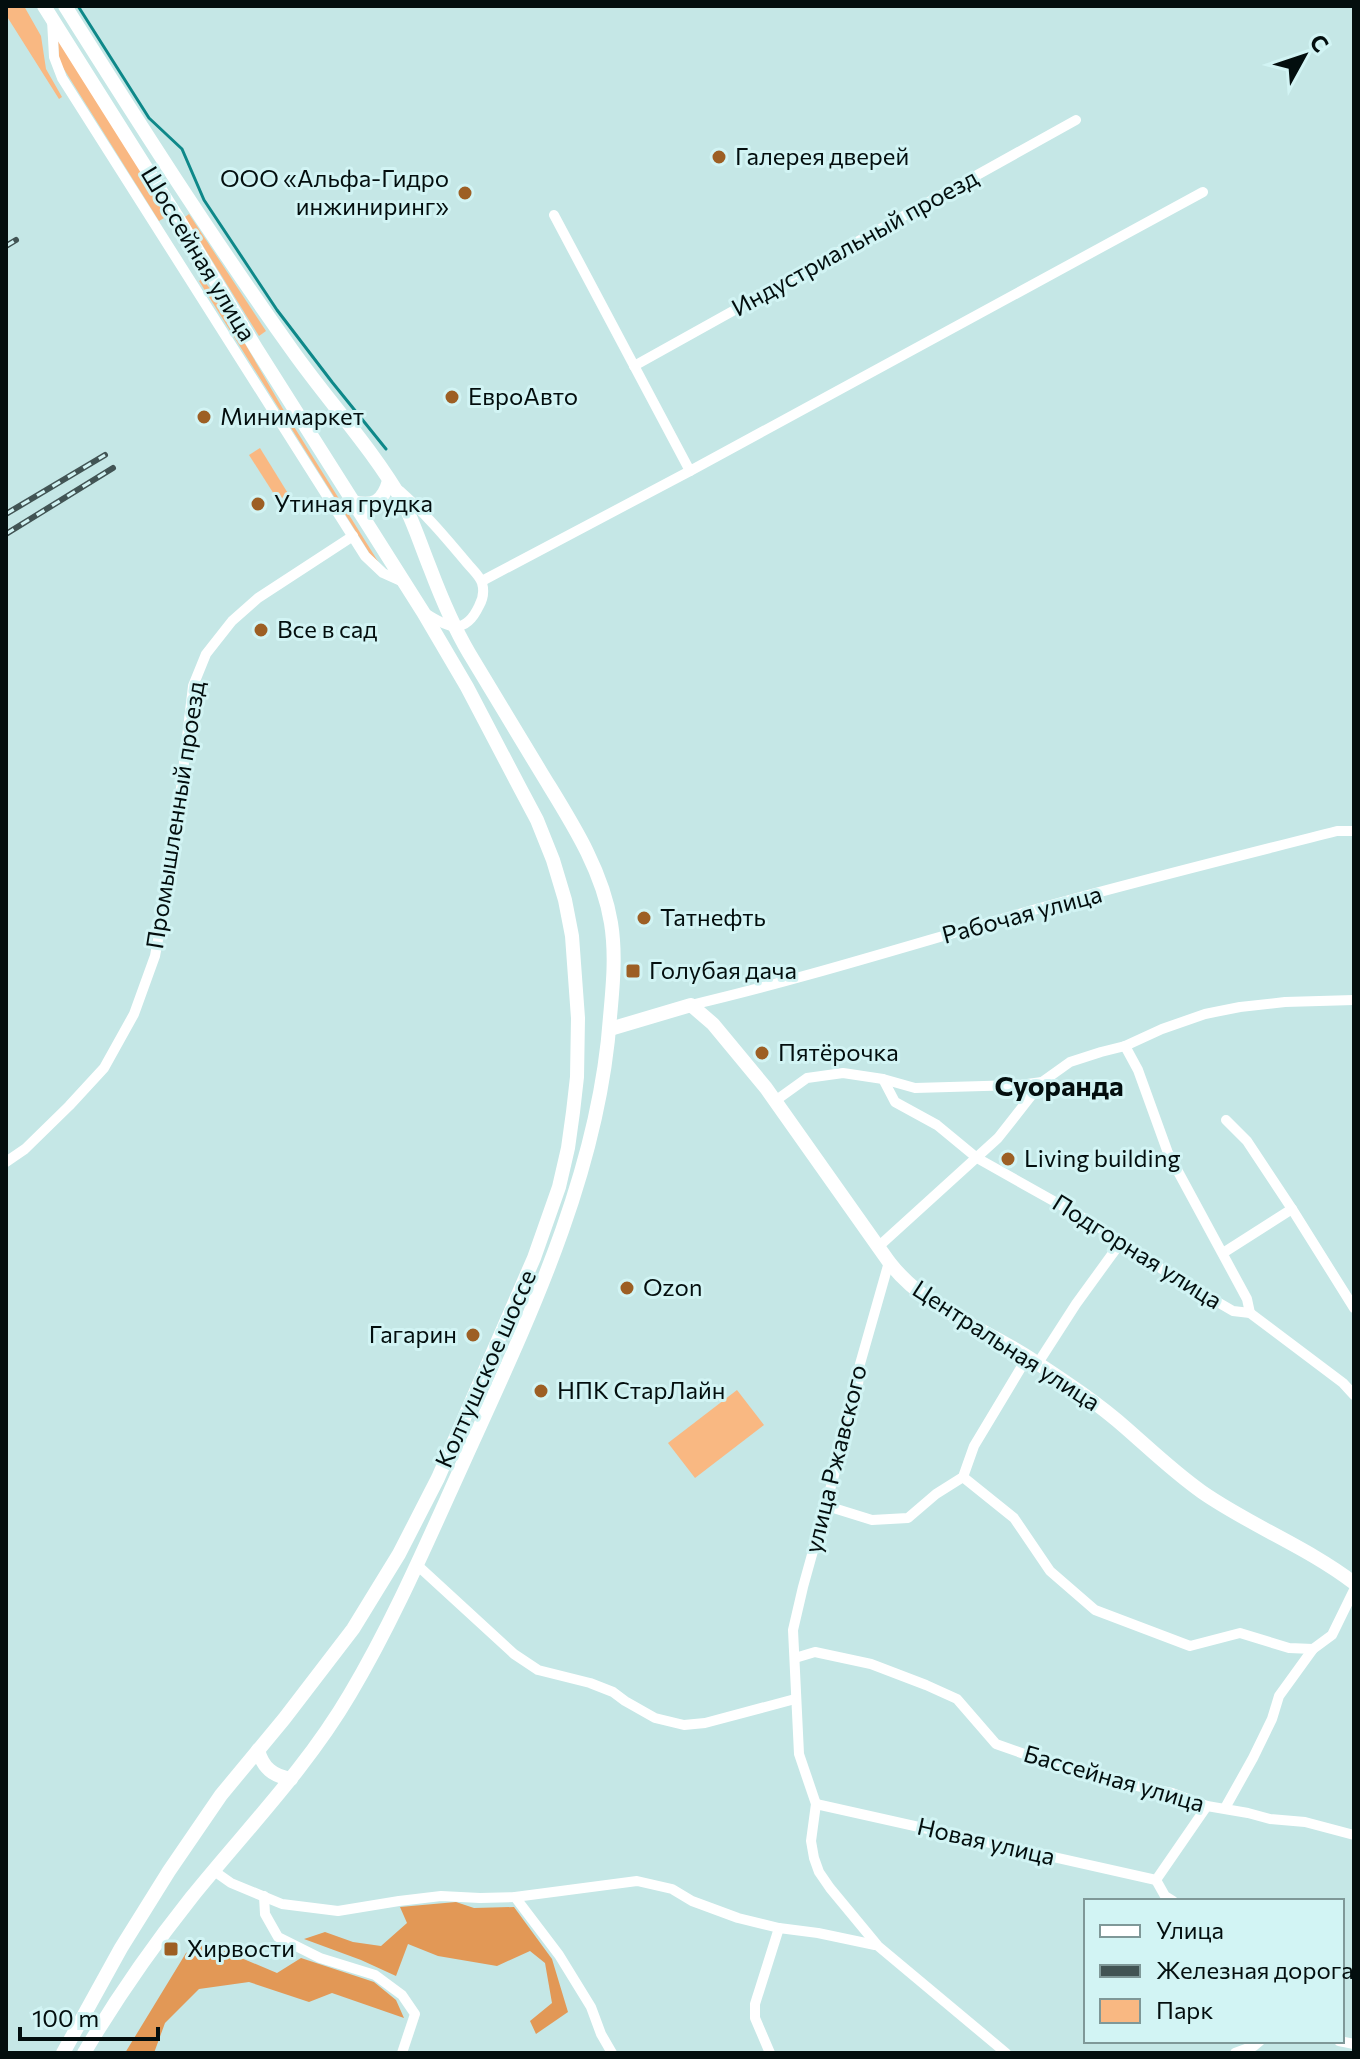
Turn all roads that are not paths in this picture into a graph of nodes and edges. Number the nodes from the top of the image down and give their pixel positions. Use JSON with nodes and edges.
{"nodes":[{"id":1,"x":65,"y":6,"type":"edge"},
{"id":2,"x":48,"y":12,"type":"edge"},
{"id":3,"x":1076,"y":120,"type":"dead end"},
{"id":4,"x":1203,"y":192,"type":"dead end"},
{"id":5,"x":554,"y":215,"type":"dead end"},
{"id":6,"x":634,"y":366,"type":"junction"},
{"id":7,"x":690,"y":471,"type":"junction"},
{"id":8,"x":389,"y":481,"type":"junction"},
{"id":9,"x":353,"y":502,"type":"junction"},
{"id":10,"x":353,"y":536,"type":"junction"},
{"id":11,"x":482,"y":581,"type":"junction"},
{"id":12,"x":404,"y":583,"type":"junction"},
{"id":13,"x":423,"y":612,"type":"junction"},
{"id":14,"x":456,"y":627,"type":"junction"},
{"id":15,"x":1354,"y":831,"type":"edge"},
{"id":16,"x":1354,"y":1000,"type":"edge"},
{"id":17,"x":691,"y":1005,"type":"junction"},
{"id":18,"x":610,"y":1029,"type":"junction"},
{"id":19,"x":1125,"y":1046,"type":"junction"},
{"id":20,"x":883,"y":1079,"type":"junction"},
{"id":21,"x":1042,"y":1082,"type":"junction"},
{"id":22,"x":775,"y":1101,"type":"junction"},
{"id":23,"x":1226,"y":1120,"type":"dead end"},
{"id":24,"x":977,"y":1158,"type":"junction"},
{"id":25,"x":6,"y":1162,"type":"edge"},
{"id":26,"x":1292,"y":1209,"type":"junction"},
{"id":27,"x":1121,"y":1242,"type":"junction"},
{"id":28,"x":878,"y":1247,"type":"junction"},
{"id":29,"x":1223,"y":1253,"type":"junction"},
{"id":30,"x":889,"y":1262,"type":"junction"},
{"id":31,"x":1354,"y":1308,"type":"edge"},
{"id":32,"x":1250,"y":1313,"type":"junction"},
{"id":33,"x":1033,"y":1360,"type":"junction"},
{"id":34,"x":1354,"y":1395,"type":"edge"},
{"id":35,"x":963,"y":1477,"type":"junction"},
{"id":36,"x":827,"y":1506,"type":"junction"},
{"id":37,"x":416,"y":1564,"type":"junction"},
{"id":38,"x":1354,"y":1583,"type":"edge"},
{"id":39,"x":1354,"y":1590,"type":"edge"},
{"id":40,"x":1313,"y":1649,"type":"junction"},
{"id":41,"x":795,"y":1658,"type":"junction"},
{"id":42,"x":795,"y":1699,"type":"junction"},
{"id":43,"x":258,"y":1750,"type":"junction"},
{"id":44,"x":291,"y":1779,"type":"junction"},
{"id":45,"x":816,"y":1804,"type":"junction"},
{"id":46,"x":1207,"y":1806,"type":"junction"},
{"id":47,"x":1225,"y":1808,"type":"junction"},
{"id":48,"x":1354,"y":1835,"type":"edge"},
{"id":49,"x":214,"y":1871,"type":"junction"},
{"id":50,"x":1156,"y":1880,"type":"junction"},
{"id":51,"x":264,"y":1896,"type":"junction"},
{"id":52,"x":515,"y":1897,"type":"junction"},
{"id":53,"x":1170,"y":1899,"type":"edge"},
{"id":54,"x":779,"y":1928,"type":"junction"},
{"id":55,"x":878,"y":1946,"type":"junction"},
{"id":56,"x":1258,"y":2043,"type":"edge"},
{"id":57,"x":63,"y":2053,"type":"edge"},
{"id":58,"x":84,"y":2053,"type":"edge"},
{"id":59,"x":402,"y":2053,"type":"edge"},
{"id":60,"x":612,"y":2053,"type":"edge"},
{"id":61,"x":770,"y":2053,"type":"edge"},
{"id":62,"x":1006,"y":2053,"type":"edge"},
{"id":63,"x":1235,"y":2053,"type":"edge"}],
"edges":[{"from":1,"to":8,"type":"main road","name":"Шоссейная улица"},
{"from":2,"to":9,"type":"main road","name":"Шоссейная улица"},
{"from":2,"to":10,"type":"street"},
{"from":3,"to":6,"type":"street","name":"Индустриальный проезд"},
{"from":4,"to":7,"type":"street"},
{"from":5,"to":6,"type":"street"},
{"from":6,"to":7,"type":"street"},
{"from":7,"to":11,"type":"street"},
{"from":8,"to":9,"type":"main road"},
{"from":8,"to":11,"type":"street"},
{"from":8,"to":14,"type":"main road","name":"Колтушское шоссе"},
{"from":9,"to":12,"type":"main road","name":"Колтушское шоссе"},
{"from":10,"to":12,"type":"street"},
{"from":10,"to":25,"type":"street","name":"Промышленный проезд"},
{"from":11,"to":14,"type":"street"},
{"from":12,"to":13,"type":"main road","name":"Колтушское шоссе"},
{"from":13,"to":14,"type":"street"},
{"from":13,"to":43,"type":"main road","name":"Колтушское шоссе"},
{"from":14,"to":18,"type":"main road","name":"Колтушское шоссе"},
{"from":15,"to":17,"type":"street","name":"Рабочая улица"},
{"from":16,"to":19,"type":"street"},
{"from":17,"to":18,"type":"main road"},
{"from":17,"to":22,"type":"main road","name":"Центральная улица"},
{"from":18,"to":37,"type":"main road","name":"Колтушское шоссе"},
{"from":19,"to":21,"type":"street"},
{"from":19,"to":29,"type":"street"},
{"from":20,"to":21,"type":"street"},
{"from":20,"to":22,"type":"street"},
{"from":20,"to":24,"type":"street","name":"Подгорная улица"},
{"from":21,"to":24,"type":"street"},
{"from":22,"to":28,"type":"main road","name":"Центральная улица"},
{"from":23,"to":26,"type":"street"},
{"from":24,"to":27,"type":"street","name":"Подгорная улица"},
{"from":24,"to":28,"type":"street"},
{"from":26,"to":29,"type":"street"},
{"from":26,"to":31,"type":"street"},
{"from":27,"to":32,"type":"street","name":"Подгорная улица"},
{"from":27,"to":33,"type":"street"},
{"from":28,"to":30,"type":"main road","name":"Центральная улица"},
{"from":29,"to":32,"type":"street"},
{"from":30,"to":33,"type":"main road","name":"Центральная улица"},
{"from":30,"to":36,"type":"street","name":"улица Ржавского"},
{"from":32,"to":34,"type":"street","name":"Подгорная улица"},
{"from":33,"to":35,"type":"street"},
{"from":33,"to":38,"type":"main road","name":"Центральная улица"},
{"from":35,"to":36,"type":"street"},
{"from":35,"to":40,"type":"street"},
{"from":36,"to":41,"type":"street","name":"улица Ржавского"},
{"from":37,"to":42,"type":"street"},
{"from":37,"to":44,"type":"main road","name":"Колтушское шоссе"},
{"from":39,"to":40,"type":"street"},
{"from":40,"to":47,"type":"street"},
{"from":41,"to":42,"type":"street","name":"улица Ржавского"},
{"from":41,"to":46,"type":"street","name":"Бассейная улица"},
{"from":42,"to":45,"type":"street","name":"улица Ржавского"},
{"from":43,"to":44,"type":"main road"},
{"from":43,"to":57,"type":"main road","name":"Колтушское шоссе"},
{"from":44,"to":49,"type":"main road","name":"Колтушское шоссе"},
{"from":45,"to":50,"type":"street","name":"Новая улица"},
{"from":45,"to":55,"type":"street"},
{"from":46,"to":47,"type":"street","name":"Бассейная улица"},
{"from":46,"to":50,"type":"street"},
{"from":47,"to":48,"type":"street","name":"Бассейная улица"},
{"from":49,"to":51,"type":"street"},
{"from":49,"to":58,"type":"main road","name":"Колтушское шоссе"},
{"from":50,"to":53,"type":"street"},
{"from":51,"to":52,"type":"street"},
{"from":51,"to":59,"type":"street"},
{"from":52,"to":54,"type":"street"},
{"from":52,"to":60,"type":"street"},
{"from":54,"to":55,"type":"street"},
{"from":54,"to":61,"type":"street"},
{"from":55,"to":62,"type":"street"},
{"from":56,"to":63,"type":"street"}]}
